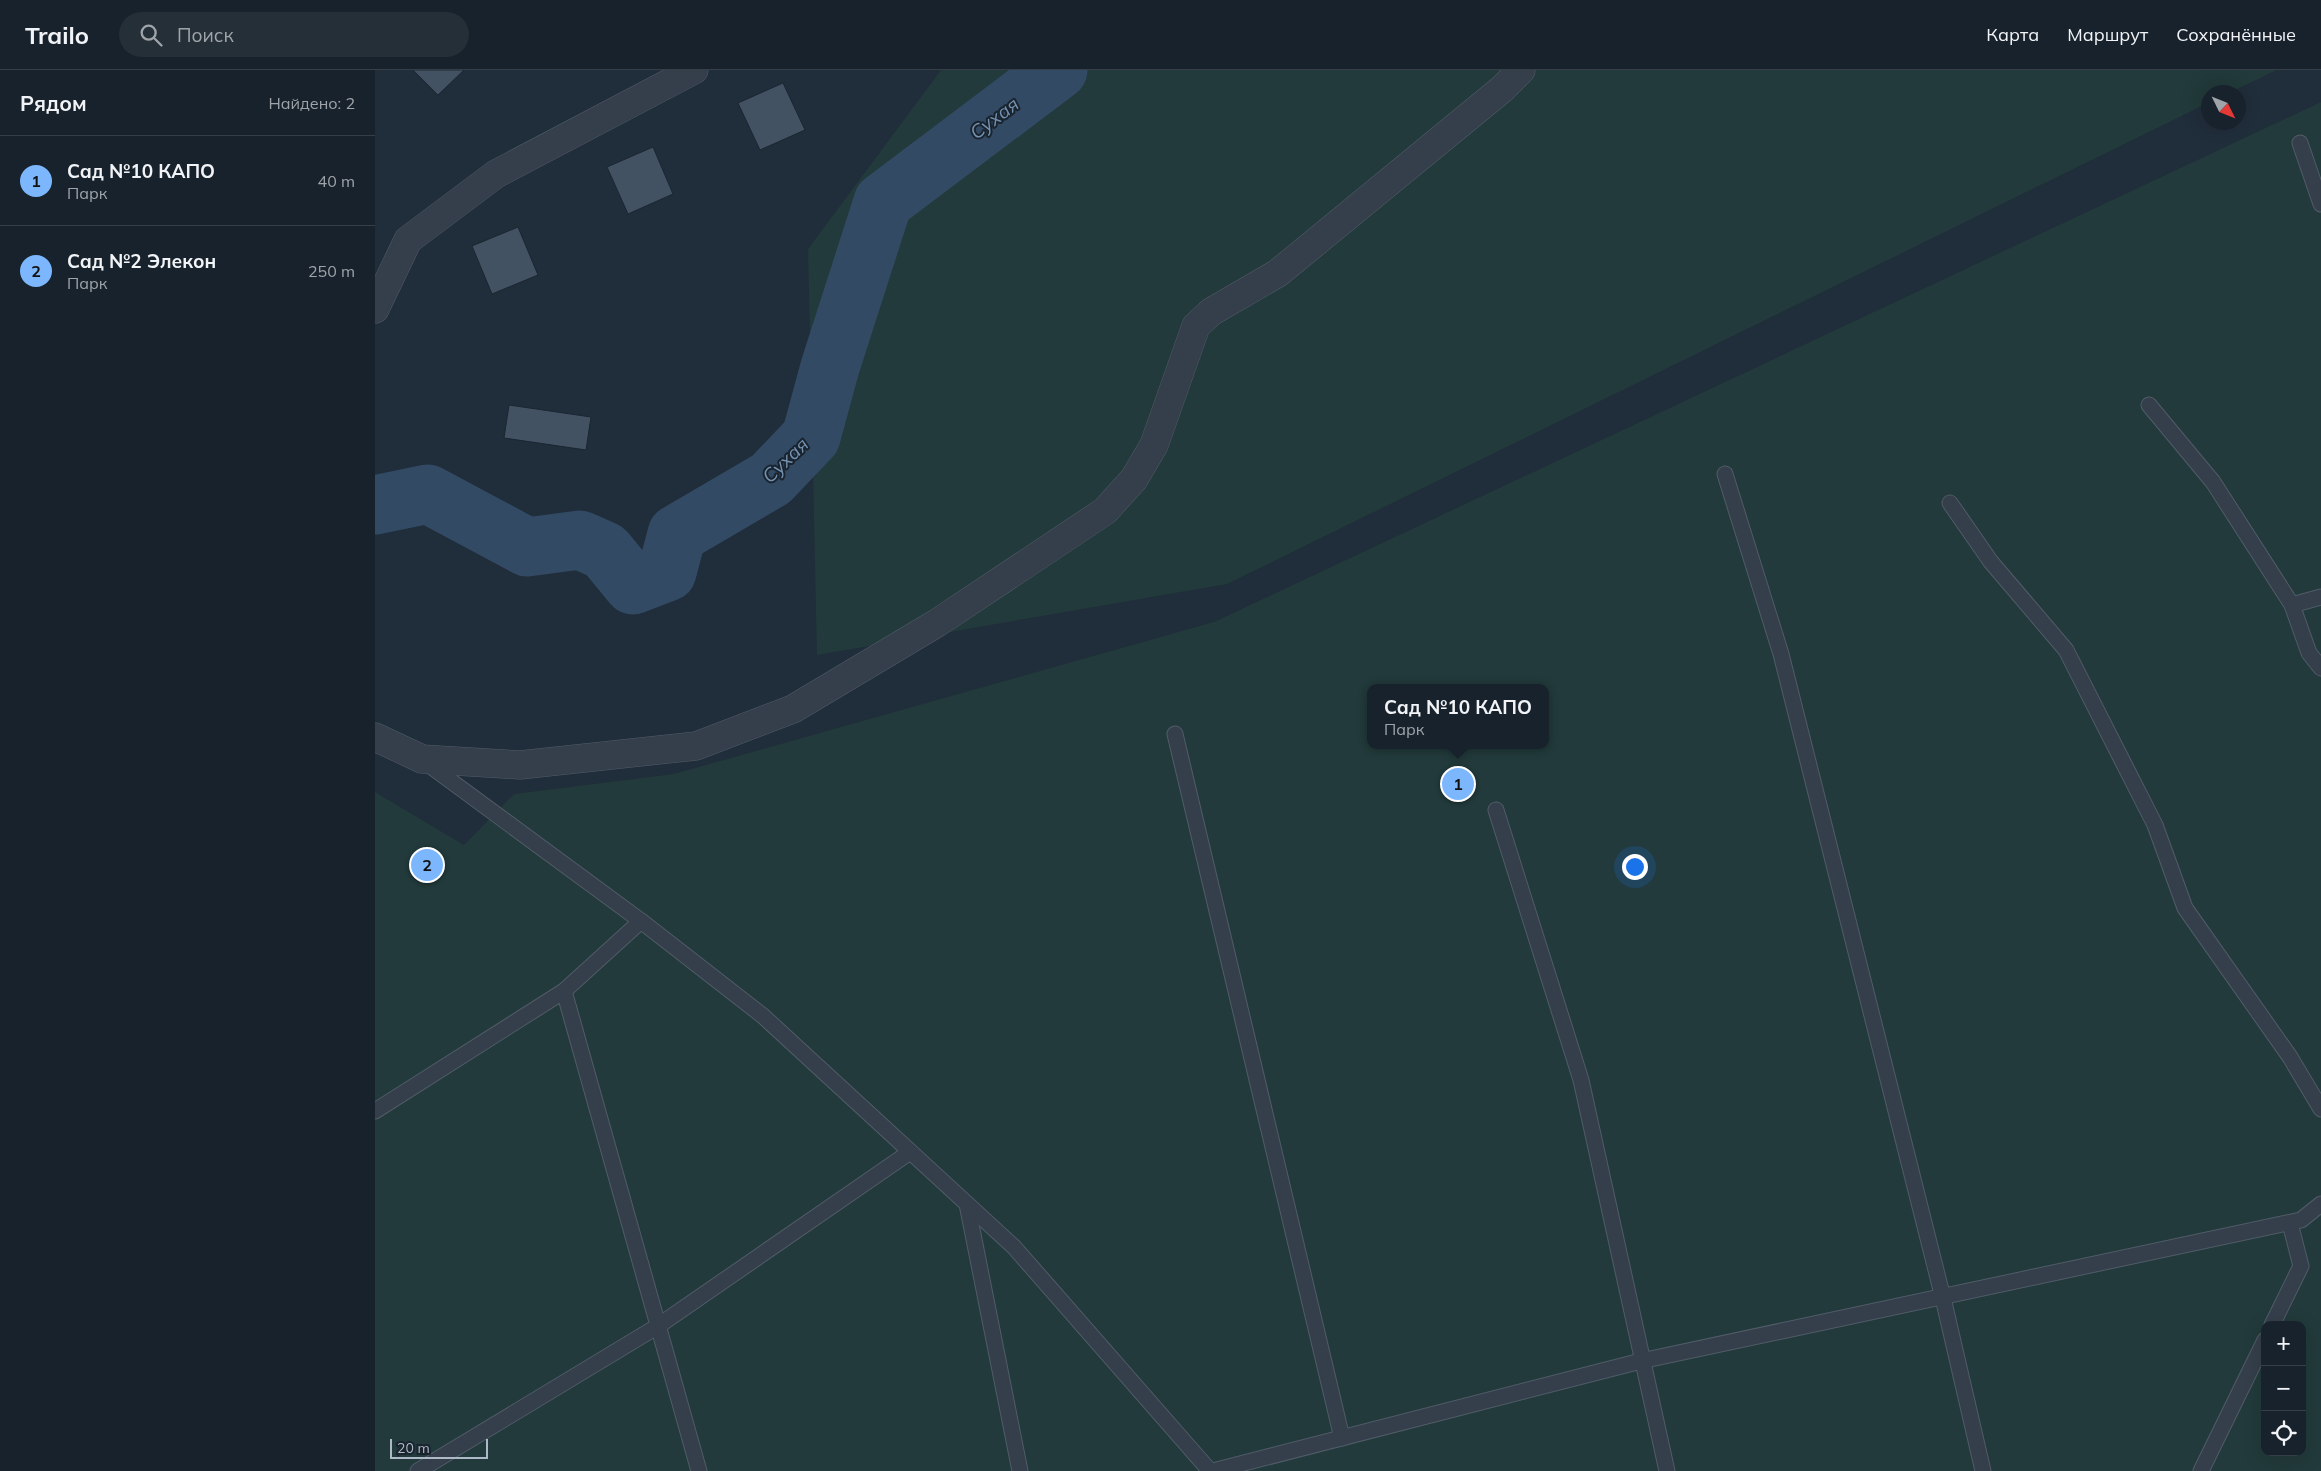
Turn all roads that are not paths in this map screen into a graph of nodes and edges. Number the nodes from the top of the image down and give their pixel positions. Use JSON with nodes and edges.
{"nodes":[{"id":1,"x":695,"y":70,"type":"edge"},
{"id":2,"x":1521,"y":70,"type":"edge"},
{"id":3,"x":2299,"y":143,"type":"dead end"},
{"id":4,"x":2321,"y":204,"type":"edge"},
{"id":5,"x":375,"y":309,"type":"edge"},
{"id":6,"x":2149,"y":405,"type":"dead end"},
{"id":7,"x":1725,"y":474,"type":"dead end"},
{"id":8,"x":1949,"y":503,"type":"dead end"},
{"id":9,"x":2321,"y":597,"type":"edge"},
{"id":10,"x":2292,"y":605,"type":"junction"},
{"id":11,"x":2321,"y":668,"type":"edge"},
{"id":12,"x":1175,"y":734,"type":"dead end"},
{"id":13,"x":375,"y":737,"type":"edge"},
{"id":14,"x":422,"y":760,"type":"junction"},
{"id":15,"x":1496,"y":810,"type":"dead end"},
{"id":16,"x":641,"y":920,"type":"junction"},
{"id":17,"x":564,"y":991,"type":"junction"},
{"id":18,"x":2321,"y":1109,"type":"edge"},
{"id":19,"x":375,"y":1111,"type":"edge"},
{"id":20,"x":910,"y":1152,"type":"junction"},
{"id":21,"x":967,"y":1204,"type":"junction"},
{"id":22,"x":2321,"y":1204,"type":"edge"},
{"id":23,"x":2290,"y":1223,"type":"junction"},
{"id":24,"x":1943,"y":1298,"type":"junction"},
{"id":25,"x":2275,"y":1321,"type":"edge"},
{"id":26,"x":658,"y":1326,"type":"junction"},
{"id":27,"x":2261,"y":1348,"type":"edge"},
{"id":28,"x":1641,"y":1361,"type":"junction"},
{"id":29,"x":1342,"y":1438,"type":"junction"},
{"id":30,"x":418,"y":1471,"type":"edge"},
{"id":31,"x":699,"y":1471,"type":"edge"},
{"id":32,"x":1021,"y":1471,"type":"edge"},
{"id":33,"x":1211,"y":1471,"type":"edge"},
{"id":34,"x":1667,"y":1471,"type":"edge"},
{"id":35,"x":1983,"y":1471,"type":"edge"},
{"id":36,"x":2201,"y":1471,"type":"edge"}],
"edges":[{"from":1,"to":5,"type":"street"},
{"from":2,"to":14,"type":"street"},
{"from":3,"to":4,"type":"lane"},
{"from":6,"to":10,"type":"lane"},
{"from":7,"to":24,"type":"lane"},
{"from":8,"to":18,"type":"lane"},
{"from":9,"to":10,"type":"lane"},
{"from":10,"to":11,"type":"lane"},
{"from":12,"to":29,"type":"lane"},
{"from":13,"to":14,"type":"street"},
{"from":14,"to":16,"type":"lane"},
{"from":15,"to":28,"type":"lane"},
{"from":16,"to":17,"type":"lane"},
{"from":16,"to":20,"type":"lane"},
{"from":17,"to":19,"type":"lane"},
{"from":17,"to":26,"type":"lane"},
{"from":20,"to":21,"type":"lane"},
{"from":20,"to":26,"type":"lane"},
{"from":21,"to":32,"type":"lane"},
{"from":21,"to":33,"type":"lane"},
{"from":22,"to":23,"type":"lane"},
{"from":23,"to":24,"type":"lane"},
{"from":23,"to":25,"type":"lane"},
{"from":24,"to":28,"type":"lane"},
{"from":24,"to":35,"type":"lane"},
{"from":26,"to":30,"type":"lane"},
{"from":26,"to":31,"type":"lane"},
{"from":27,"to":36,"type":"lane"},
{"from":28,"to":29,"type":"lane"},
{"from":28,"to":34,"type":"lane"},
{"from":29,"to":33,"type":"lane"}]}
